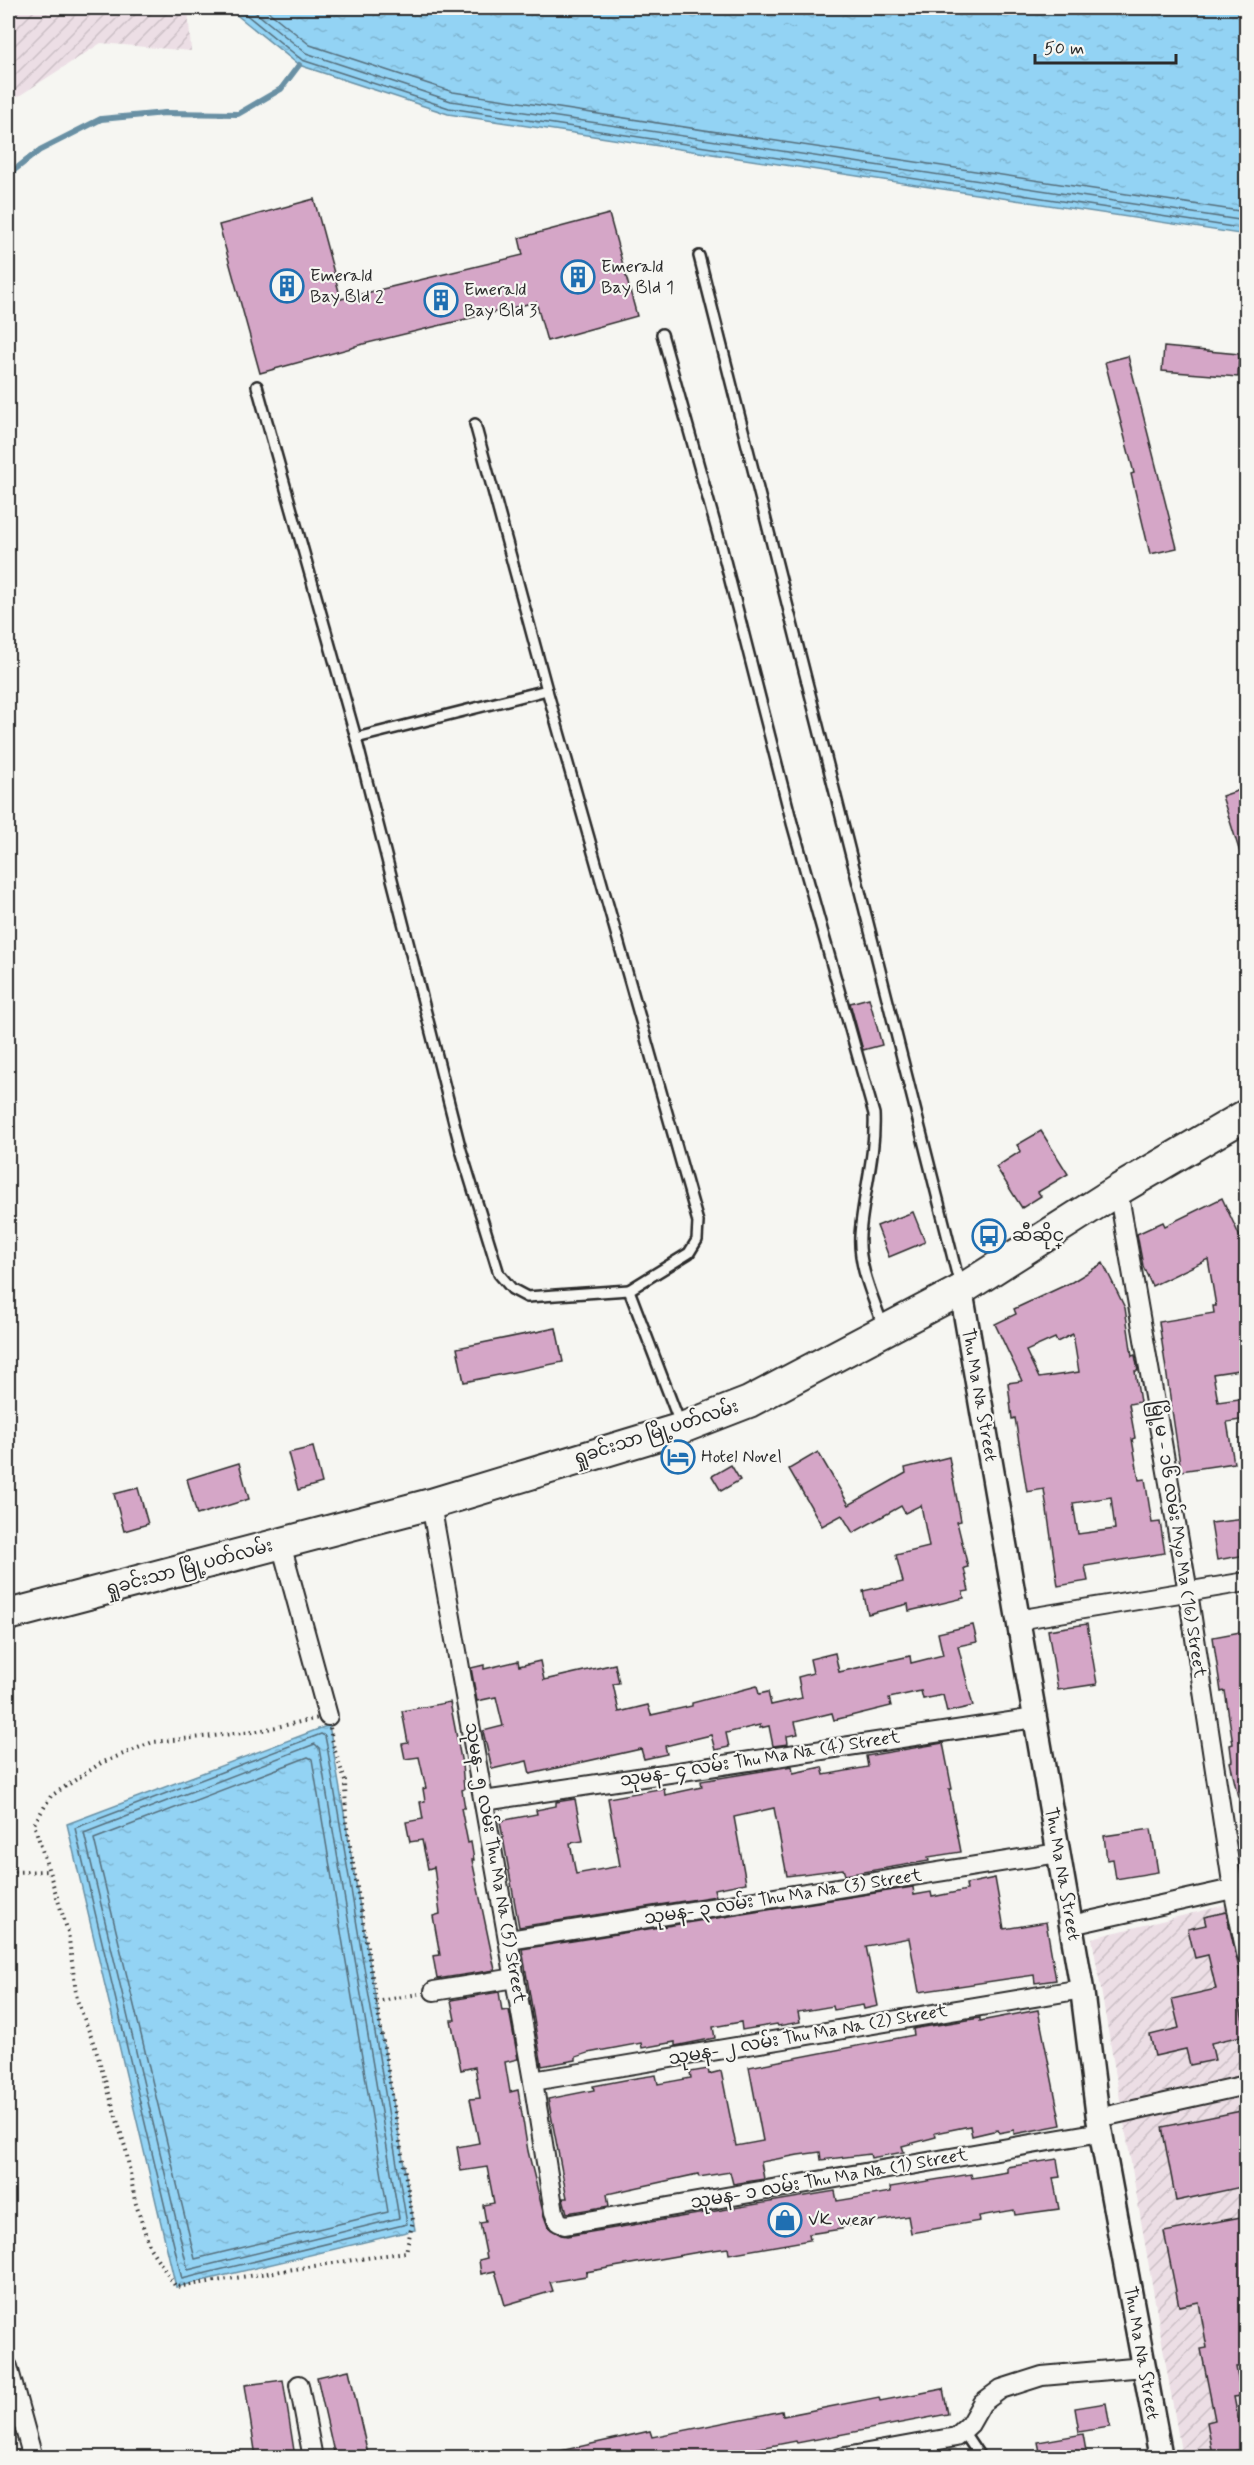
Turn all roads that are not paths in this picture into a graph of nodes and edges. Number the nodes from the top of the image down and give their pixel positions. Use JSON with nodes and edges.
{"nodes":[{"id":1,"x":699,"y":256,"type":"dead end"},
{"id":2,"x":662,"y":334,"type":"dead end"},
{"id":3,"x":257,"y":386,"type":"dead end"},
{"id":4,"x":475,"y":424,"type":"dead end"},
{"id":5,"x":547,"y":690,"type":"junction"},
{"id":6,"x":356,"y":738,"type":"junction"},
{"id":7,"x":1246,"y":1115,"type":"edge"},
{"id":8,"x":1118,"y":1190,"type":"junction"},
{"id":9,"x":629,"y":1290,"type":"junction"},
{"id":10,"x":961,"y":1290,"type":"junction"},
{"id":11,"x":885,"y":1331,"type":"junction"},
{"id":12,"x":682,"y":1428,"type":"junction"},
{"id":13,"x":431,"y":1504,"type":"junction"},
{"id":14,"x":281,"y":1544,"type":"junction"},
{"id":15,"x":1246,"y":1582,"type":"edge"},
{"id":16,"x":1188,"y":1592,"type":"junction"},
{"id":17,"x":8,"y":1615,"type":"edge"},
{"id":18,"x":1017,"y":1620,"type":"junction"},
{"id":19,"x":328,"y":1716,"type":"road end"},
{"id":20,"x":1035,"y":1718,"type":"junction"},
{"id":21,"x":484,"y":1801,"type":"junction"},
{"id":22,"x":1058,"y":1853,"type":"junction"},
{"id":23,"x":1240,"y":1887,"type":"edge"},
{"id":24,"x":1071,"y":1924,"type":"junction"},
{"id":25,"x":509,"y":1940,"type":"junction"},
{"id":26,"x":1246,"y":1953,"type":"edge"},
{"id":27,"x":515,"y":1978,"type":"junction"},
{"id":28,"x":1082,"y":1989,"type":"junction"},
{"id":29,"x":434,"y":1991,"type":"road end"},
{"id":30,"x":533,"y":2081,"type":"junction"},
{"id":31,"x":1246,"y":2085,"type":"edge"},
{"id":32,"x":1099,"y":2125,"type":"junction"},
{"id":33,"x":558,"y":2222,"type":"joint"},
{"id":34,"x":8,"y":2367,"type":"edge"},
{"id":35,"x":1144,"y":2367,"type":"junction"},
{"id":36,"x":299,"y":2385,"type":"dead end"},
{"id":37,"x":10,"y":2386,"type":"edge"},
{"id":38,"x":963,"y":2430,"type":"junction"},
{"id":39,"x":33,"y":2457,"type":"edge"},
{"id":40,"x":313,"y":2457,"type":"edge"},
{"id":41,"x":840,"y":2457,"type":"edge"},
{"id":42,"x":981,"y":2457,"type":"edge"},
{"id":43,"x":1161,"y":2457,"type":"edge"}],
"edges":[{"from":1,"to":10,"type":"lane"},
{"from":2,"to":11,"type":"lane"},
{"from":3,"to":6,"type":"lane"},
{"from":4,"to":5,"type":"lane"},
{"from":5,"to":6,"type":"lane"},
{"from":5,"to":9,"type":"lane"},
{"from":6,"to":9,"type":"lane"},
{"from":7,"to":8,"type":"main road","name":"ရှုခင်းသာ မြို့ပတ်လမ်း"},
{"from":8,"to":10,"type":"main road","name":"ရှုခင်းသာ မြို့ပတ်လမ်း"},
{"from":8,"to":16,"type":"street","name":"မြို့မ - ၁၆ လမ်း Myo Ma (16) Street"},
{"from":9,"to":12,"type":"lane"},
{"from":10,"to":11,"type":"main road","name":"ရှုခင်းသာ မြို့ပတ်လမ်း"},
{"from":10,"to":18,"type":"street","name":"Thu Ma Na Street"},
{"from":11,"to":12,"type":"main road","name":"ရှုခင်းသာ မြို့ပတ်လမ်း"},
{"from":12,"to":13,"type":"main road","name":"ရှုခင်းသာ မြို့ပတ်လမ်း"},
{"from":13,"to":14,"type":"main road","name":"ရှုခင်းသာ မြို့ပတ်လမ်း"},
{"from":13,"to":21,"type":"street","name":"သုမန- ၅ လမ်း Thu Ma Na (5) Street"},
{"from":14,"to":17,"type":"main road","name":"ရှုခင်းသာ မြို့ပတ်လမ်း"},
{"from":14,"to":19,"type":"street"},
{"from":15,"to":16,"type":"street"},
{"from":16,"to":18,"type":"street"},
{"from":16,"to":23,"type":"street","name":"မြို့မ - ၁၆ လမ်း Myo Ma (16) Street"},
{"from":18,"to":20,"type":"street","name":"Thu Ma Na Street"},
{"from":20,"to":21,"type":"street","name":"သုမန- ၄ လမ်း Thu Ma Na (4) Street"},
{"from":20,"to":22,"type":"street","name":"Thu Ma Na Street"},
{"from":21,"to":25,"type":"street","name":"သုမန- ၅ လမ်း Thu Ma Na (5) Street"},
{"from":22,"to":24,"type":"street","name":"Thu Ma Na Street"},
{"from":22,"to":25,"type":"street","name":"သုမန- ၃ လမ်း Thu Ma Na (3) Street"},
{"from":23,"to":24,"type":"street"},
{"from":23,"to":26,"type":"street","name":"မြို့မ - ၁၆ လမ်း Myo Ma (16) Street"},
{"from":24,"to":28,"type":"street","name":"Thu Ma Na Street"},
{"from":25,"to":27,"type":"street","name":"သုမန- ၅ လမ်း Thu Ma Na (5) Street"},
{"from":27,"to":29,"type":"street"},
{"from":27,"to":30,"type":"street","name":"သုမန- ၅ လမ်း Thu Ma Na (5) Street"},
{"from":28,"to":30,"type":"street","name":"သုမန- ၂ လမ်း Thu Ma Na (2) Street"},
{"from":28,"to":32,"type":"street","name":"Thu Ma Na Street"},
{"from":30,"to":33,"type":"street","name":"သုမန- ၅ လမ်း Thu Ma Na (5) Street"},
{"from":31,"to":32,"type":"street","name":"သုမန- ၁ လမ်း Thu Ma Na (1) Street"},
{"from":32,"to":33,"type":"street","name":"သုမန- ၁ လမ်း Thu Ma Na (1) Street"},
{"from":32,"to":35,"type":"street","name":"Thu Ma Na Street"},
{"from":34,"to":37,"type":"street"},
{"from":35,"to":38,"type":"street"},
{"from":35,"to":43,"type":"street","name":"Thu Ma Na Street"},
{"from":36,"to":40,"type":"street"},
{"from":37,"to":39,"type":"street"},
{"from":38,"to":41,"type":"street"},
{"from":38,"to":42,"type":"lane"}]}
